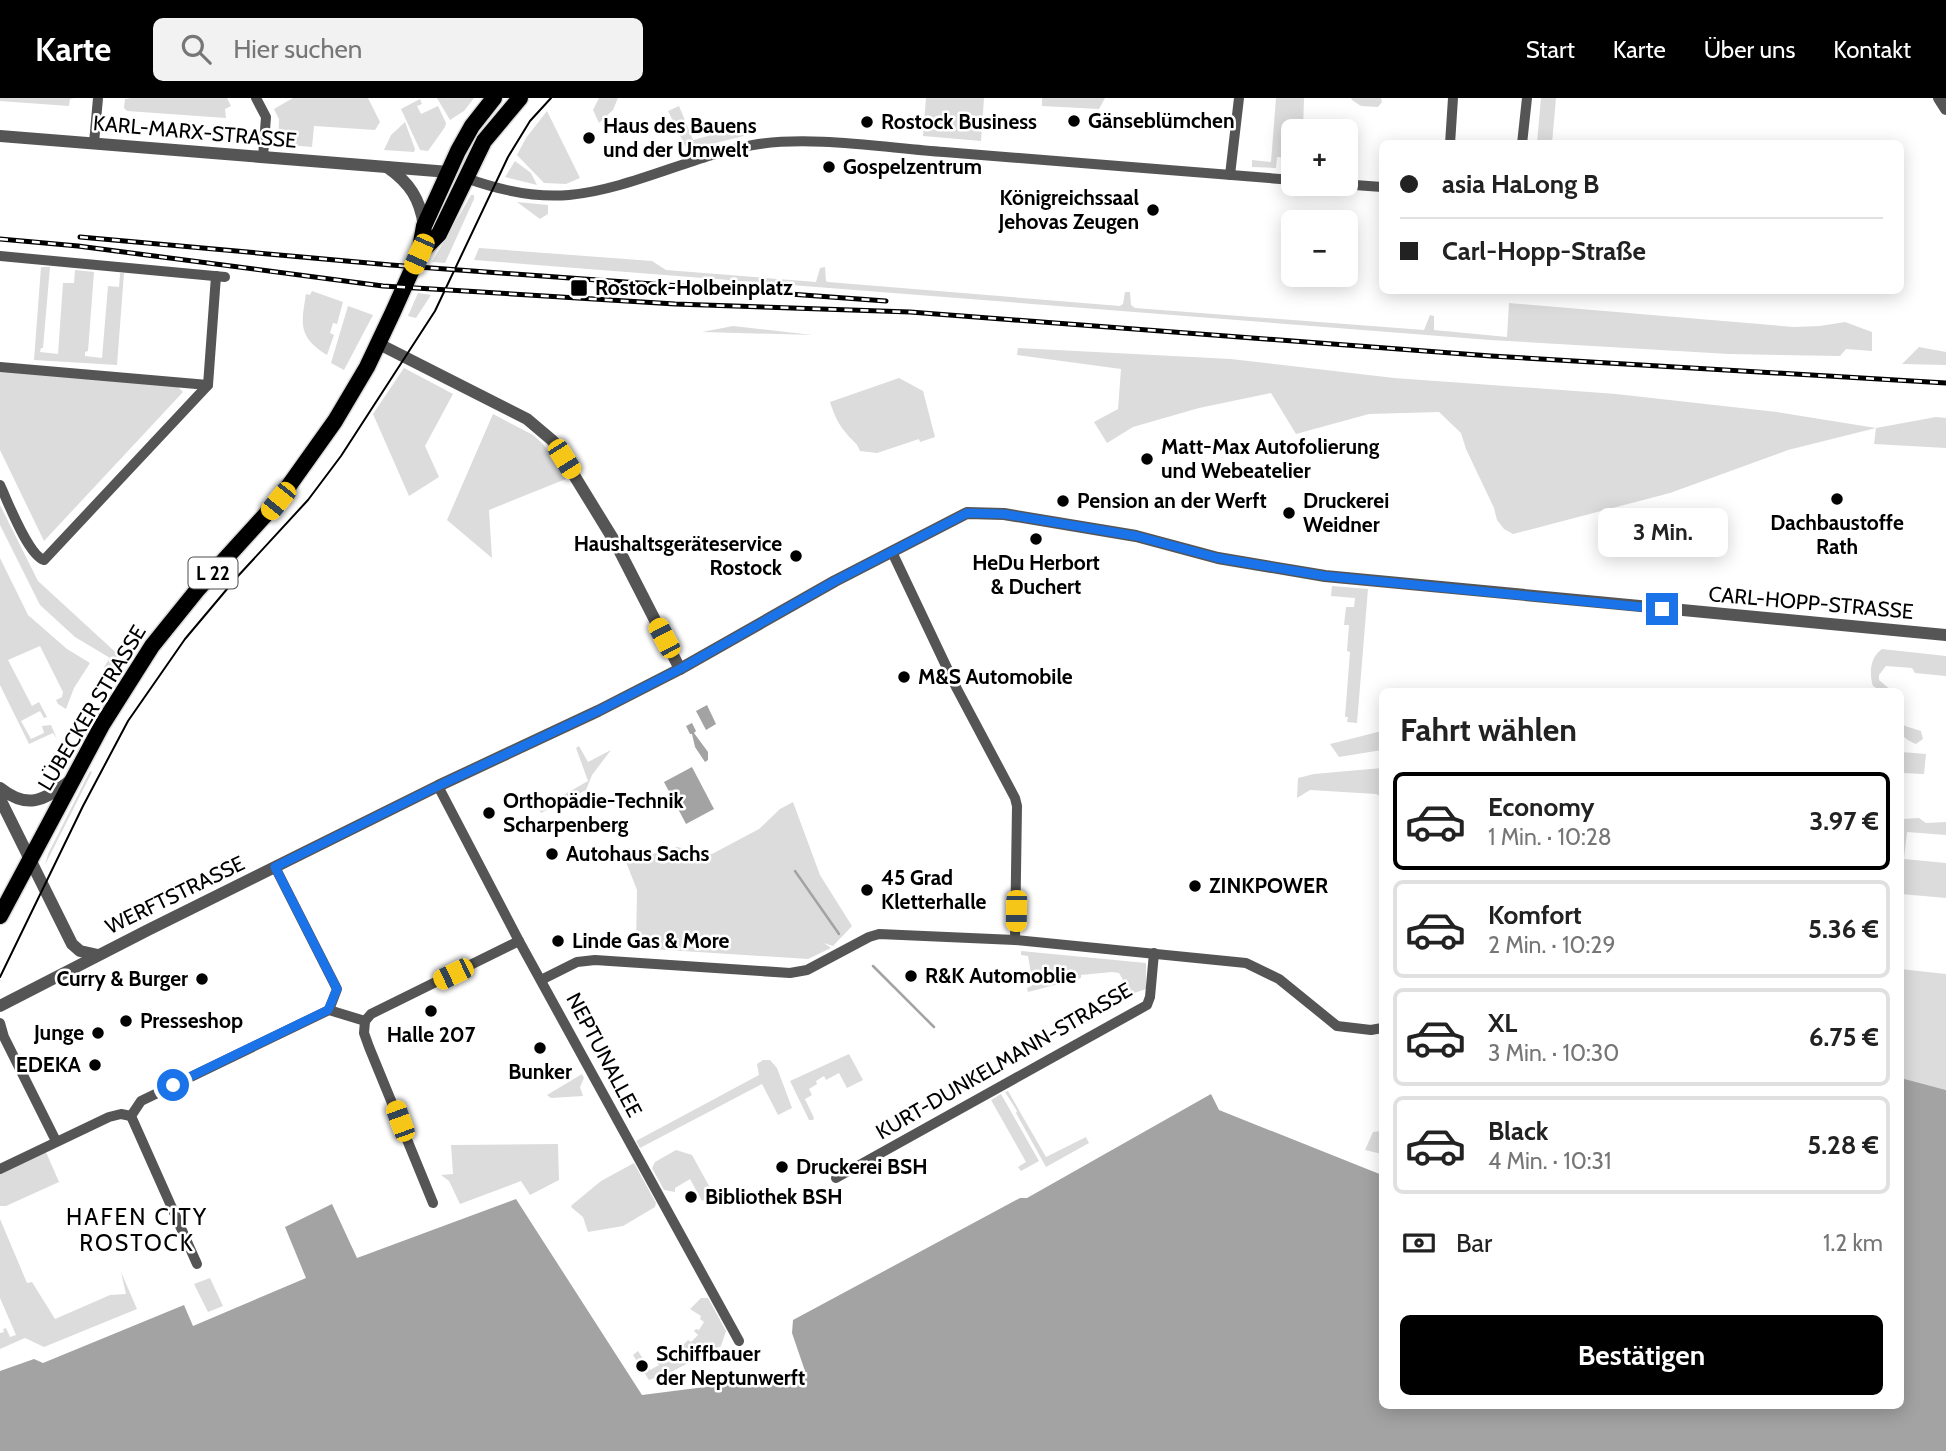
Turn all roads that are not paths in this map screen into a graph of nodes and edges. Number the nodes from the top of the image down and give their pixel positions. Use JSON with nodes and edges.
{"nodes":[{"id":1,"x":97,"y":98,"type":"edge"},
{"id":2,"x":256,"y":98,"type":"edge"},
{"id":3,"x":494,"y":98,"type":"edge"},
{"id":4,"x":520,"y":98,"type":"edge"},
{"id":5,"x":1239,"y":98,"type":"edge"},
{"id":6,"x":1453,"y":98,"type":"edge"},
{"id":7,"x":1527,"y":98,"type":"edge"},
{"id":8,"x":1939,"y":98,"type":"edge"},
{"id":9,"x":1946,"y":109,"type":"edge"},
{"id":10,"x":0,"y":136,"type":"edge"},
{"id":11,"x":1450,"y":140,"type":"edge"},
{"id":12,"x":1522,"y":140,"type":"edge"},
{"id":13,"x":94,"y":144,"type":"junction"},
{"id":14,"x":263,"y":156,"type":"junction"},
{"id":15,"x":386,"y":167,"type":"junction"},
{"id":16,"x":449,"y":172,"type":"junction"},
{"id":17,"x":1230,"y":175,"type":"junction"},
{"id":18,"x":466,"y":178,"type":"junction"},
{"id":19,"x":1281,"y":179,"type":"edge"},
{"id":20,"x":1358,"y":185,"type":"edge"},
{"id":21,"x":1379,"y":187,"type":"edge"},
{"id":22,"x":424,"y":226,"type":"junction"},
{"id":23,"x":419,"y":254,"type":"junction"},
{"id":24,"x":0,"y":256,"type":"edge"},
{"id":25,"x":379,"y":344,"type":"junction"},
{"id":26,"x":0,"y":367,"type":"edge"},
{"id":27,"x":208,"y":384,"type":"junction"},
{"id":28,"x":0,"y":485,"type":"edge"},
{"id":29,"x":967,"y":513,"type":"joint"},
{"id":30,"x":892,"y":552,"type":"junction"},
{"id":31,"x":1946,"y":635,"type":"edge"},
{"id":32,"x":680,"y":669,"type":"junction"},
{"id":33,"x":70,"y":781,"type":"junction"},
{"id":34,"x":438,"y":786,"type":"junction"},
{"id":35,"x":0,"y":788,"type":"edge"},
{"id":36,"x":0,"y":799,"type":"edge"},
{"id":37,"x":29,"y":859,"type":"junction"},
{"id":38,"x":275,"y":867,"type":"junction"},
{"id":39,"x":0,"y":916,"type":"edge"},
{"id":40,"x":1015,"y":940,"type":"junction"},
{"id":41,"x":519,"y":941,"type":"junction"},
{"id":42,"x":1154,"y":953,"type":"junction"},
{"id":43,"x":98,"y":955,"type":"junction"},
{"id":44,"x":541,"y":980,"type":"junction"},
{"id":45,"x":0,"y":1006,"type":"edge"},
{"id":46,"x":328,"y":1010,"type":"junction"},
{"id":47,"x":365,"y":1021,"type":"junction"},
{"id":48,"x":0,"y":1023,"type":"edge"},
{"id":49,"x":1379,"y":1029,"type":"edge"},
{"id":50,"x":2,"y":1036,"type":"edge"},
{"id":51,"x":131,"y":1116,"type":"junction"},
{"id":52,"x":56,"y":1141,"type":"junction"},
{"id":53,"x":0,"y":1169,"type":"edge"},
{"id":54,"x":836,"y":1178,"type":"dead end"},
{"id":55,"x":433,"y":1203,"type":"dead end"},
{"id":56,"x":197,"y":1264,"type":"dead end"},
{"id":57,"x":739,"y":1341,"type":"dead end"}],
"edges":[{"from":1,"to":13,"type":"street"},
{"from":2,"to":14,"type":"street"},
{"from":3,"to":16,"type":"main road","number":"L 22"},
{"from":4,"to":18,"type":"main road","number":"L 22"},
{"from":5,"to":17,"type":"street"},
{"from":6,"to":11,"type":"street"},
{"from":7,"to":12,"type":"street"},
{"from":8,"to":9,"type":"street"},
{"from":10,"to":13,"type":"street","name":"KARL-MARX-STRASSE"},
{"from":13,"to":14,"type":"street","name":"KARL-MARX-STRASSE"},
{"from":14,"to":15,"type":"street","name":"KARL-MARX-STRASSE"},
{"from":15,"to":16,"type":"street","name":"KARL-MARX-STRASSE"},
{"from":15,"to":22,"type":"street"},
{"from":16,"to":18,"type":"main road"},
{"from":16,"to":22,"type":"main road","name":"LÜBECKER STRASSE","number":"L 22"},
{"from":17,"to":18,"type":"street"},
{"from":17,"to":19,"type":"street"},
{"from":18,"to":23,"type":"main road","name":"LÜBECKER STRASSE","number":"L 22"},
{"from":20,"to":21,"type":"street"},
{"from":22,"to":23,"type":"main road","name":"LÜBECKER STRASSE","number":"L 22"},
{"from":23,"to":25,"type":"main road","name":"LÜBECKER STRASSE","number":"L 22"},
{"from":24,"to":27,"type":"street"},
{"from":25,"to":32,"type":"street"},
{"from":25,"to":33,"type":"main road","name":"LÜBECKER STRASSE","number":"L 22"},
{"from":26,"to":27,"type":"street"},
{"from":27,"to":28,"type":"street"},
{"from":29,"to":30,"type":"street","name":"WERFTSTRASSE"},
{"from":29,"to":31,"type":"street","name":"CARL-HOPP-STRASSE"},
{"from":30,"to":32,"type":"street","name":"WERFTSTRASSE"},
{"from":30,"to":40,"type":"street"},
{"from":32,"to":34,"type":"street","name":"WERFTSTRASSE"},
{"from":33,"to":35,"type":"street"},
{"from":33,"to":37,"type":"main road","name":"LÜBECKER STRASSE","number":"L 22"},
{"from":34,"to":38,"type":"street","name":"WERFTSTRASSE"},
{"from":34,"to":41,"type":"street","name":"NEPTUNALLEE"},
{"from":36,"to":37,"type":"street"},
{"from":37,"to":39,"type":"main road","name":"LÜBECKER STRASSE","number":"L 22"},
{"from":37,"to":43,"type":"street"},
{"from":38,"to":43,"type":"street","name":"WERFTSTRASSE"},
{"from":38,"to":46,"type":"street"},
{"from":40,"to":42,"type":"street"},
{"from":40,"to":44,"type":"street"},
{"from":41,"to":44,"type":"street","name":"NEPTUNALLEE"},
{"from":41,"to":47,"type":"street"},
{"from":42,"to":49,"type":"street"},
{"from":42,"to":54,"type":"street","name":"KURT-DUNKELMANN-STRASSE"},
{"from":43,"to":45,"type":"street","name":"WERFTSTRASSE"},
{"from":44,"to":57,"type":"street","name":"NEPTUNALLEE"},
{"from":46,"to":47,"type":"street"},
{"from":46,"to":51,"type":"street"},
{"from":47,"to":55,"type":"street"},
{"from":48,"to":50,"type":"street"},
{"from":50,"to":52,"type":"street"},
{"from":51,"to":52,"type":"street"},
{"from":51,"to":56,"type":"street"},
{"from":52,"to":53,"type":"street"}]}
